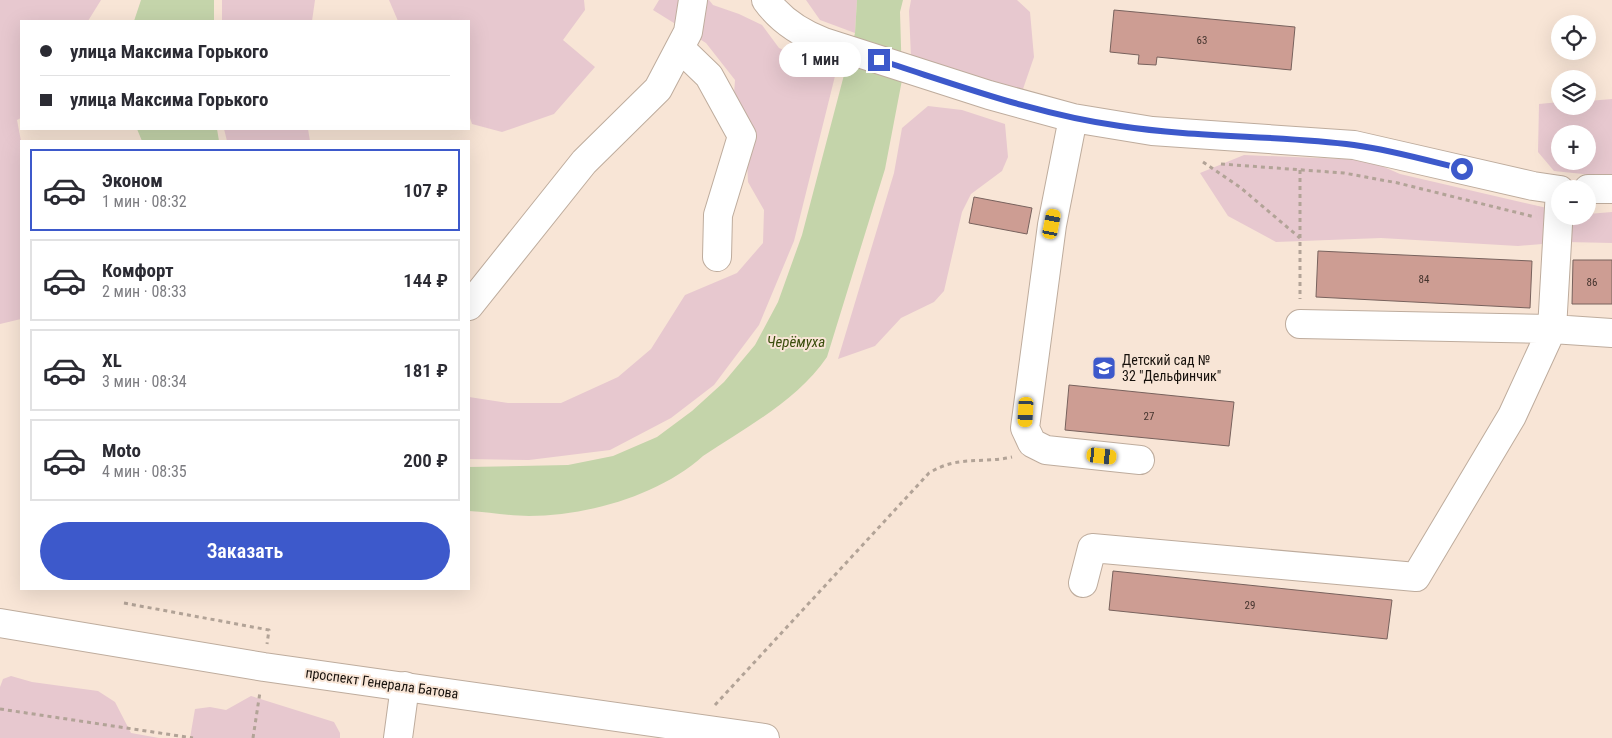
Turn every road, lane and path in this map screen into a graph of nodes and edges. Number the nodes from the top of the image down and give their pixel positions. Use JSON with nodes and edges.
{"nodes":[{"id":1,"x":692,"y":0,"type":"edge"},
{"id":2,"x":766,"y":0,"type":"edge"},
{"id":3,"x":680,"y":48,"type":"junction"},
{"id":4,"x":1073,"y":118,"type":"junction"},
{"id":5,"x":1194,"y":161,"type":"dead end"},
{"id":6,"x":1203,"y":162,"type":"junction"},
{"id":7,"x":1300,"y":170,"type":"junction"},
{"id":8,"x":1551,"y":189,"type":"edge"},
{"id":9,"x":1596,"y":189,"type":"edge"},
{"id":10,"x":1612,"y":189,"type":"edge"},
{"id":11,"x":1551,"y":220,"type":"edge"},
{"id":12,"x":1558,"y":225,"type":"edge"},
{"id":13,"x":1300,"y":238,"type":"junction"},
{"id":14,"x":717,"y":257,"type":"dead end"},
{"id":15,"x":470,"y":305,"type":"edge"},
{"id":16,"x":1300,"y":324,"type":"joint"},
{"id":17,"x":1552,"y":329,"type":"junction"},
{"id":18,"x":1612,"y":333,"type":"edge"},
{"id":19,"x":1032,"y":442,"type":"junction"},
{"id":20,"x":1140,"y":460,"type":"dead end"},
{"id":21,"x":1083,"y":583,"type":"dead end"},
{"id":22,"x":0,"y":623,"type":"edge"},
{"id":23,"x":405,"y":686,"type":"junction"},
{"id":24,"x":0,"y":709,"type":"edge"},
{"id":25,"x":693,"y":728,"type":"junction"},
{"id":26,"x":193,"y":738,"type":"edge"},
{"id":27,"x":398,"y":738,"type":"edge"},
{"id":28,"x":765,"y":738,"type":"edge"}],
"edges":[{"from":1,"to":3,"type":"street"},
{"from":2,"to":4,"type":"street"},
{"from":3,"to":14,"type":"street"},
{"from":3,"to":15,"type":"street"},
{"from":4,"to":8,"type":"street"},
{"from":4,"to":19,"type":"street"},
{"from":5,"to":6,"type":"path"},
{"from":6,"to":7,"type":"path"},
{"from":6,"to":13,"type":"path"},
{"from":7,"to":11,"type":"path"},
{"from":7,"to":13,"type":"path"},
{"from":9,"to":10,"type":"street"},
{"from":12,"to":17,"type":"street"},
{"from":13,"to":16,"type":"path"},
{"from":16,"to":17,"type":"street"},
{"from":17,"to":18,"type":"street"},
{"from":17,"to":21,"type":"street"},
{"from":19,"to":20,"type":"street"},
{"from":19,"to":25,"type":"path"},
{"from":22,"to":23,"type":"street","name":"проспект Генерала Батова"},
{"from":23,"to":25,"type":"street","name":"проспект Генерала Батова"},
{"from":23,"to":27,"type":"street"},
{"from":24,"to":26,"type":"path"},
{"from":25,"to":28,"type":"street","name":"проспект Генерала Батова"}]}
